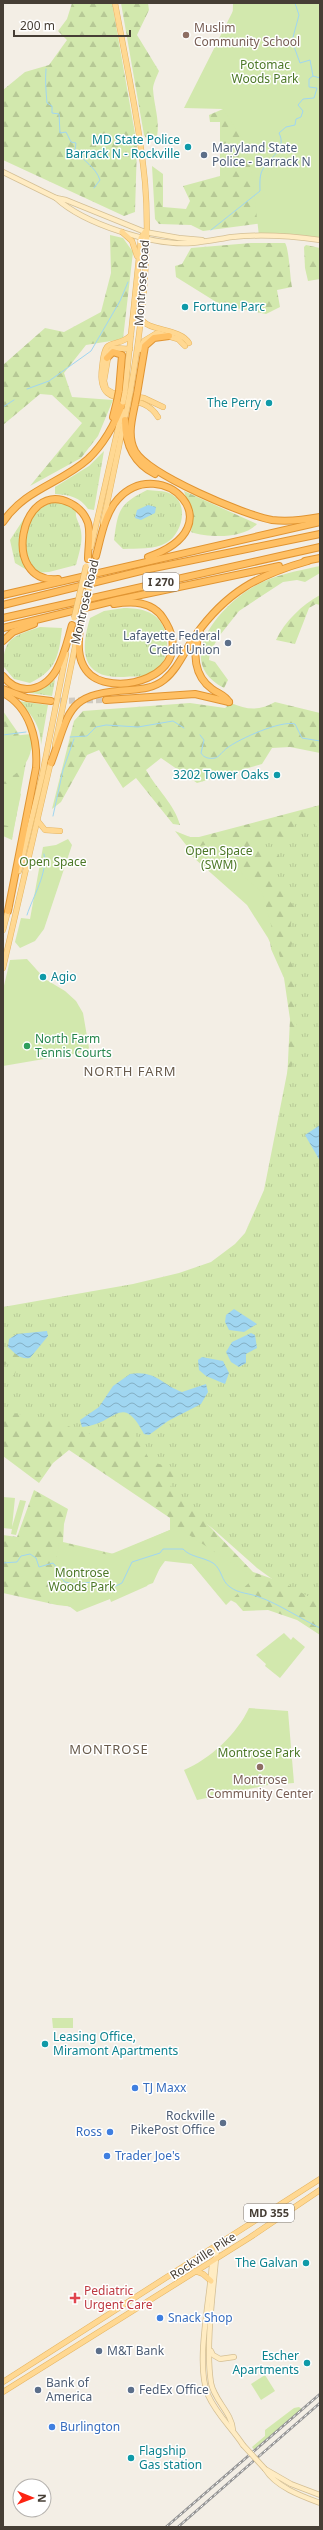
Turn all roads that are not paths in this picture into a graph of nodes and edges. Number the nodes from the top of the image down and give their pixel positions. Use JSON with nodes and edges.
{"nodes":[{"id":1,"x":115,"y":3,"type":"edge"},
{"id":2,"x":3,"y":172,"type":"edge"},
{"id":3,"x":56,"y":198,"type":"junction"},
{"id":4,"x":122,"y":232,"type":"junction"},
{"id":5,"x":146,"y":232,"type":"junction"},
{"id":6,"x":141,"y":238,"type":"junction"},
{"id":7,"x":147,"y":239,"type":"junction"},
{"id":8,"x":206,"y":240,"type":"junction"},
{"id":9,"x":320,"y":240,"type":"edge"},
{"id":10,"x":138,"y":260,"type":"junction"},
{"id":11,"x":141,"y":318,"type":"junction"},
{"id":12,"x":131,"y":335,"type":"junction"},
{"id":13,"x":169,"y":336,"type":"junction"},
{"id":14,"x":130,"y":349,"type":"junction"},
{"id":15,"x":137,"y":354,"type":"junction"},
{"id":16,"x":107,"y":358,"type":"junction"},
{"id":17,"x":125,"y":392,"type":"junction"},
{"id":18,"x":123,"y":402,"type":"junction"},
{"id":19,"x":163,"y":407,"type":"dead end"},
{"id":20,"x":158,"y":417,"type":"dead end"},
{"id":21,"x":125,"y":420,"type":"junction"},
{"id":22,"x":193,"y":489,"type":"junction"},
{"id":23,"x":20,"y":516,"type":"dead end"},
{"id":24,"x":320,"y":517,"type":"edge"},
{"id":25,"x":3,"y":522,"type":"edge"},
{"id":26,"x":320,"y":522,"type":"edge"},
{"id":27,"x":320,"y":534,"type":"edge"},
{"id":28,"x":320,"y":547,"type":"edge"},
{"id":29,"x":96,"y":556,"type":"junction"},
{"id":30,"x":320,"y":558,"type":"edge"},
{"id":31,"x":88,"y":559,"type":"junction"},
{"id":32,"x":308,"y":561,"type":"junction"},
{"id":33,"x":128,"y":566,"type":"junction"},
{"id":34,"x":76,"y":578,"type":"junction"},
{"id":35,"x":31,"y":579,"type":"dead end"},
{"id":36,"x":3,"y":595,"type":"edge"},
{"id":37,"x":3,"y":605,"type":"edge"},
{"id":38,"x":91,"y":606,"type":"junction"},
{"id":39,"x":64,"y":613,"type":"junction"},
{"id":40,"x":3,"y":618,"type":"edge"},
{"id":41,"x":207,"y":622,"type":"junction"},
{"id":42,"x":72,"y":625,"type":"junction"},
{"id":43,"x":80,"y":625,"type":"junction"},
{"id":44,"x":3,"y":628,"type":"edge"},
{"id":45,"x":3,"y":641,"type":"edge"},
{"id":46,"x":3,"y":676,"type":"edge"},
{"id":47,"x":3,"y":689,"type":"edge"},
{"id":48,"x":3,"y":693,"type":"edge"},
{"id":49,"x":106,"y":700,"type":"tunnel mouth"},
{"id":50,"x":51,"y":701,"type":"tunnel mouth"},
{"id":51,"x":51,"y":763,"type":"junction"},
{"id":52,"x":37,"y":820,"type":"junction"},
{"id":53,"x":60,"y":831,"type":"dead end"},
{"id":54,"x":8,"y":911,"type":"junction"},
{"id":55,"x":3,"y":930,"type":"edge"},
{"id":56,"x":3,"y":968,"type":"edge"},
{"id":57,"x":319,"y":2180,"type":"edge"},
{"id":58,"x":308,"y":2187,"type":"junction"},
{"id":59,"x":320,"y":2190,"type":"edge"},
{"id":60,"x":313,"y":2195,"type":"junction"},
{"id":61,"x":301,"y":2202,"type":"junction"},
{"id":62,"x":217,"y":2247,"type":"junction"},
{"id":63,"x":216,"y":2258,"type":"junction"},
{"id":64,"x":195,"y":2271,"type":"junction"},
{"id":65,"x":211,"y":2281,"type":"junction"},
{"id":66,"x":211,"y":2350,"type":"junction"},
{"id":67,"x":234,"y":2357,"type":"dead end"},
{"id":68,"x":3,"y":2382,"type":"edge"},
{"id":69,"x":3,"y":2392,"type":"edge"},
{"id":70,"x":233,"y":2430,"type":"junction"},
{"id":71,"x":265,"y":2469,"type":"junction"},
{"id":72,"x":320,"y":2495,"type":"edge"},
{"id":73,"x":320,"y":2503,"type":"edge"}],
"edges":[{"from":1,"to":5,"type":"main road","name":"Montrose Road"},
{"from":2,"to":3,"type":"main road"},
{"from":3,"to":4,"type":"main road"},
{"from":3,"to":5,"type":"main road"},
{"from":4,"to":6,"type":"main road"},
{"from":4,"to":10,"type":"main road"},
{"from":5,"to":6,"type":"main road","name":"Montrose Road"},
{"from":5,"to":7,"type":"main road","name":"Montrose Road"},
{"from":5,"to":8,"type":"main road"},
{"from":6,"to":7,"type":"main road"},
{"from":6,"to":10,"type":"main road","name":"Montrose Road"},
{"from":7,"to":8,"type":"main road"},
{"from":7,"to":11,"type":"main road","name":"Montrose Road"},
{"from":8,"to":9,"type":"main road"},
{"from":10,"to":12,"type":"main road","name":"Montrose Road"},
{"from":11,"to":13,"type":"main road"},
{"from":11,"to":15,"type":"main road","name":"Montrose Road"},
{"from":12,"to":14,"type":"main road","name":"Montrose Road"},
{"from":12,"to":20,"type":"main road"},
{"from":13,"to":15,"type":"main road"},
{"from":13,"to":22,"type":"highway","bridge":true},
{"from":14,"to":16,"type":"main road"},
{"from":14,"to":17,"type":"main road","name":"Montrose Road"},
{"from":15,"to":17,"type":"main road","name":"Montrose Road"},
{"from":16,"to":17,"type":"highway"},
{"from":16,"to":19,"type":"main road"},
{"from":17,"to":18,"type":"highway","bridge":true},
{"from":17,"to":18,"type":"main road","name":"Montrose Road","bridge":true},
{"from":18,"to":21,"type":"main road","name":"Montrose Road"},
{"from":18,"to":25,"type":"highway"},
{"from":18,"to":31,"type":"main road","name":"Montrose Road"},
{"from":21,"to":22,"type":"highway"},
{"from":21,"to":29,"type":"main road","name":"Montrose Road"},
{"from":22,"to":24,"type":"highway"},
{"from":23,"to":31,"type":"highway"},
{"from":26,"to":33,"type":"highway","number":"I 270"},
{"from":27,"to":37,"type":"highway","number":"I 270"},
{"from":28,"to":40,"type":"highway","number":"I 270"},
{"from":29,"to":33,"type":"highway"},
{"from":29,"to":43,"type":"main road","name":"Montrose Road","bridge":true},
{"from":30,"to":32,"type":"highway","number":"I 270"},
{"from":31,"to":42,"type":"main road","name":"Montrose Road","bridge":true},
{"from":32,"to":38,"type":"highway","number":"I 270"},
{"from":32,"to":41,"type":"highway"},
{"from":33,"to":34,"type":"highway","number":"I 270"},
{"from":34,"to":35,"type":"highway"},
{"from":34,"to":36,"type":"highway","number":"I 270"},
{"from":38,"to":39,"type":"highway","number":"I 270"},
{"from":38,"to":43,"type":"highway"},
{"from":39,"to":44,"type":"highway","number":"I 270"},
{"from":39,"to":45,"type":"highway"},
{"from":41,"to":49,"type":"highway"},
{"from":41,"to":51,"type":"highway"},
{"from":42,"to":46,"type":"highway"},
{"from":42,"to":54,"type":"main road","name":"Montrose Road"},
{"from":43,"to":51,"type":"main road","name":"Montrose Road"},
{"from":47,"to":50,"type":"highway"},
{"from":48,"to":54,"type":"highway"},
{"from":51,"to":52,"type":"main road","name":"Montrose Road"},
{"from":52,"to":53,"type":"main road"},
{"from":52,"to":56,"type":"main road","name":"Montrose Road"},
{"from":54,"to":55,"type":"main road","name":"Montrose Road"},
{"from":57,"to":58,"type":"main road","name":"Rockville Pike","number":"MD 355"},
{"from":57,"to":60,"type":"main road"},
{"from":58,"to":61,"type":"main road"},
{"from":58,"to":62,"type":"main road","name":"Rockville Pike","number":"MD 355"},
{"from":59,"to":60,"type":"main road","name":"Rockville Pike","number":"MD 355"},
{"from":60,"to":61,"type":"main road","name":"Rockville Pike","number":"MD 355"},
{"from":61,"to":63,"type":"main road","name":"Rockville Pike","number":"MD 355"},
{"from":62,"to":63,"type":"main road"},
{"from":62,"to":68,"type":"main road","name":"Rockville Pike","number":"MD 355"},
{"from":63,"to":64,"type":"main road","name":"Rockville Pike","number":"MD 355"},
{"from":63,"to":65,"type":"main road"},
{"from":63,"to":66,"type":"main road"},
{"from":64,"to":65,"type":"main road"},
{"from":64,"to":69,"type":"main road","name":"Rockville Pike","number":"MD 355"},
{"from":65,"to":70,"type":"main road"},
{"from":66,"to":67,"type":"main road"},
{"from":66,"to":70,"type":"main road"},
{"from":70,"to":71,"type":"main road","bridge":true},
{"from":71,"to":72,"type":"main road"},
{"from":71,"to":73,"type":"main road"}]}
